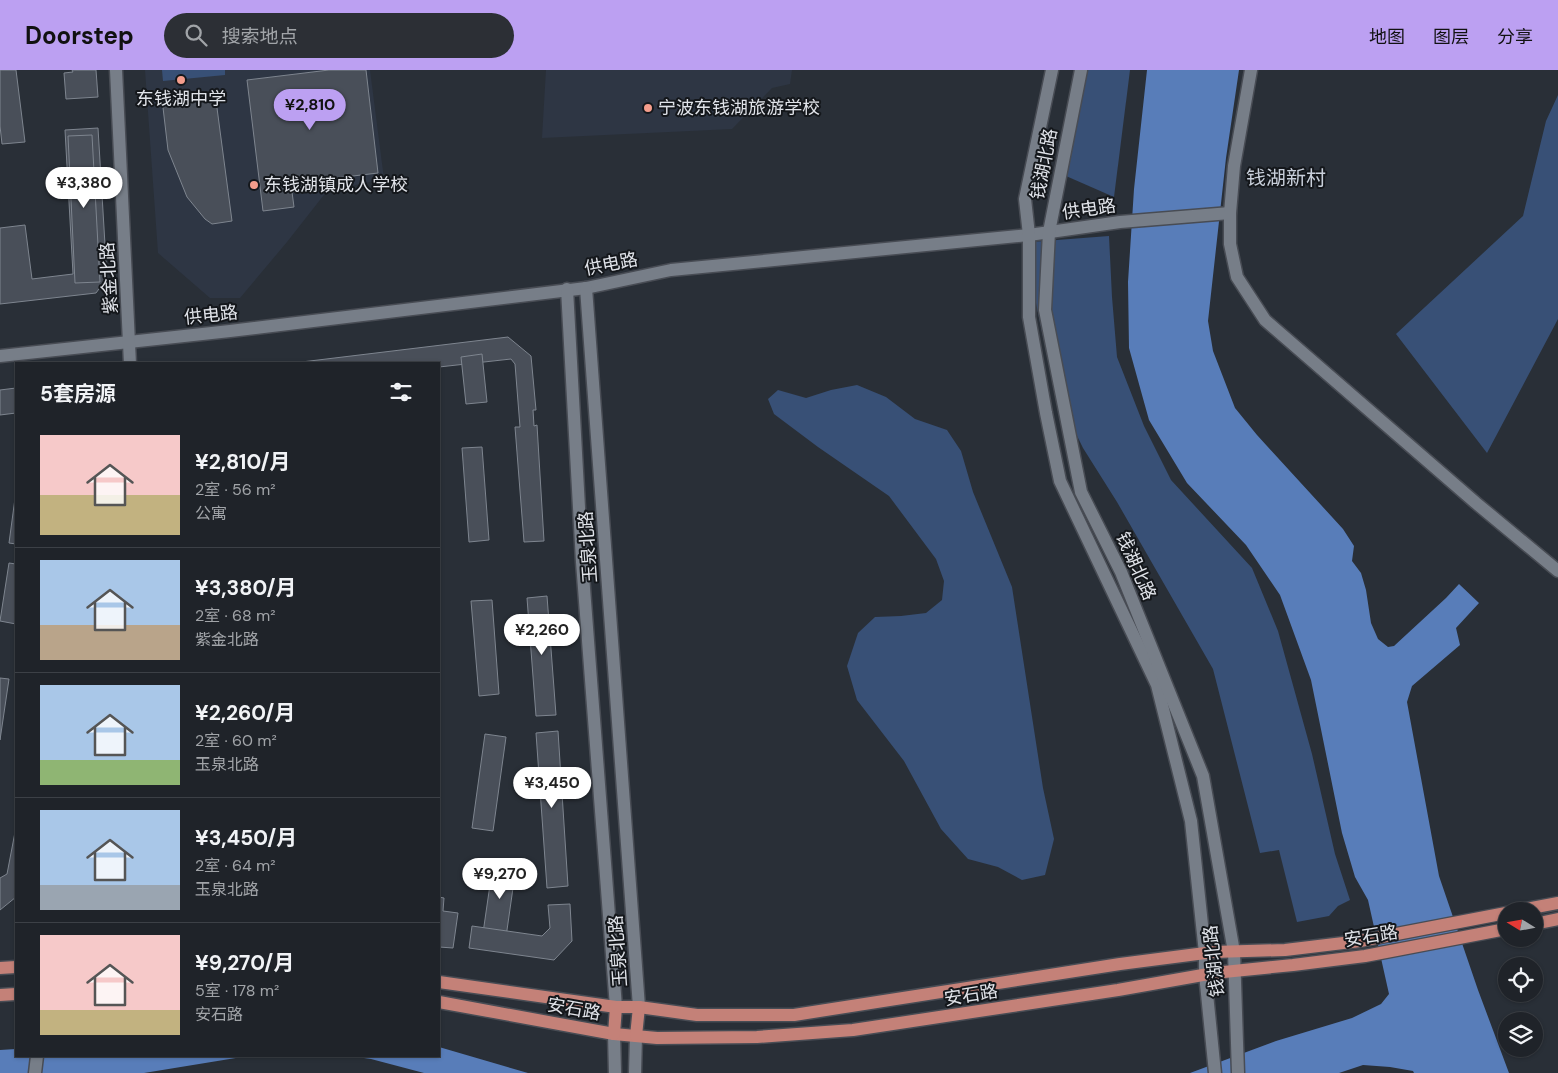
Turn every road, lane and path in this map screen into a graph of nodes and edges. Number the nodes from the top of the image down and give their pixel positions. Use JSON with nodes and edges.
{"nodes":[{"id":1,"x":116,"y":70,"type":"edge"},
{"id":2,"x":1052,"y":70,"type":"edge"},
{"id":3,"x":1081,"y":70,"type":"edge"},
{"id":4,"x":1251,"y":70,"type":"edge"},
{"id":5,"x":1230,"y":213,"type":"junction"},
{"id":6,"x":1048,"y":232,"type":"junction"},
{"id":7,"x":1029,"y":235,"type":"junction"},
{"id":8,"x":586,"y":288,"type":"junction"},
{"id":9,"x":567,"y":289,"type":"junction"},
{"id":10,"x":130,"y":342,"type":"junction"},
{"id":11,"x":0,"y":356,"type":"edge"},
{"id":12,"x":130,"y":362,"type":"edge"},
{"id":13,"x":1558,"y":571,"type":"edge"},
{"id":14,"x":1558,"y":902,"type":"edge"},
{"id":15,"x":1543,"y":905,"type":"edge"},
{"id":16,"x":1498,"y":915,"type":"edge"},
{"id":17,"x":1558,"y":919,"type":"edge"},
{"id":18,"x":1543,"y":922,"type":"edge"},
{"id":19,"x":1498,"y":930,"type":"edge"},
{"id":20,"x":1234,"y":952,"type":"junction"},
{"id":21,"x":1205,"y":953,"type":"junction"},
{"id":22,"x":15,"y":967,"type":"edge"},
{"id":23,"x":0,"y":968,"type":"edge"},
{"id":24,"x":1235,"y":971,"type":"junction"},
{"id":25,"x":1205,"y":974,"type":"junction"},
{"id":26,"x":440,"y":982,"type":"edge"},
{"id":27,"x":15,"y":994,"type":"edge"},
{"id":28,"x":0,"y":995,"type":"edge"},
{"id":29,"x":440,"y":1002,"type":"edge"},
{"id":30,"x":616,"y":1007,"type":"junction"},
{"id":31,"x":639,"y":1007,"type":"junction"},
{"id":32,"x":614,"y":1034,"type":"junction"},
{"id":33,"x":636,"y":1036,"type":"junction"},
{"id":34,"x":37,"y":1057,"type":"edge"},
{"id":35,"x":35,"y":1073,"type":"edge"},
{"id":36,"x":615,"y":1073,"type":"edge"},
{"id":37,"x":635,"y":1073,"type":"edge"},
{"id":38,"x":1215,"y":1073,"type":"edge"},
{"id":39,"x":1238,"y":1073,"type":"edge"}],
"edges":[{"from":1,"to":10,"type":"street","name":"紫金北路"},
{"from":2,"to":7,"type":"street","name":"钱湖北路"},
{"from":3,"to":6,"type":"street","name":"钱湖北路"},
{"from":4,"to":5,"type":"street"},
{"from":5,"to":6,"type":"street","name":"供电路"},
{"from":5,"to":13,"type":"street"},
{"from":6,"to":7,"type":"street","name":"供电路"},
{"from":6,"to":20,"type":"street","name":"钱湖北路"},
{"from":7,"to":8,"type":"street","name":"供电路"},
{"from":7,"to":21,"type":"street","name":"钱湖北路"},
{"from":8,"to":9,"type":"street","name":"供电路"},
{"from":8,"to":31,"type":"street","name":"玉泉北路"},
{"from":9,"to":10,"type":"street","name":"供电路"},
{"from":9,"to":30,"type":"street","name":"玉泉北路"},
{"from":10,"to":11,"type":"street","name":"供电路"},
{"from":10,"to":12,"type":"street","name":"紫金北路"},
{"from":14,"to":15,"type":"main road"},
{"from":16,"to":20,"type":"main road","name":"安石路"},
{"from":17,"to":18,"type":"main road"},
{"from":19,"to":24,"type":"main road","name":"安石路"},
{"from":20,"to":21,"type":"main road","name":"安石路"},
{"from":20,"to":24,"type":"street","name":"钱湖北路"},
{"from":21,"to":25,"type":"street","name":"钱湖北路"},
{"from":21,"to":31,"type":"main road","name":"安石路"},
{"from":22,"to":23,"type":"main road"},
{"from":24,"to":25,"type":"main road","name":"安石路"},
{"from":24,"to":39,"type":"street","name":"钱湖北路"},
{"from":25,"to":33,"type":"main road","name":"安石路"},
{"from":25,"to":38,"type":"street","name":"钱湖北路"},
{"from":26,"to":30,"type":"main road","name":"安石路"},
{"from":27,"to":28,"type":"main road"},
{"from":29,"to":32,"type":"main road","name":"安石路"},
{"from":30,"to":31,"type":"main road","name":"安石路"},
{"from":30,"to":32,"type":"main road","name":"玉泉北路"},
{"from":31,"to":33,"type":"main road","name":"玉泉北路"},
{"from":32,"to":33,"type":"main road","name":"安石路"},
{"from":32,"to":36,"type":"street","name":"玉泉北路"},
{"from":33,"to":37,"type":"street","name":"玉泉北路"},
{"from":34,"to":35,"type":"street"}]}
